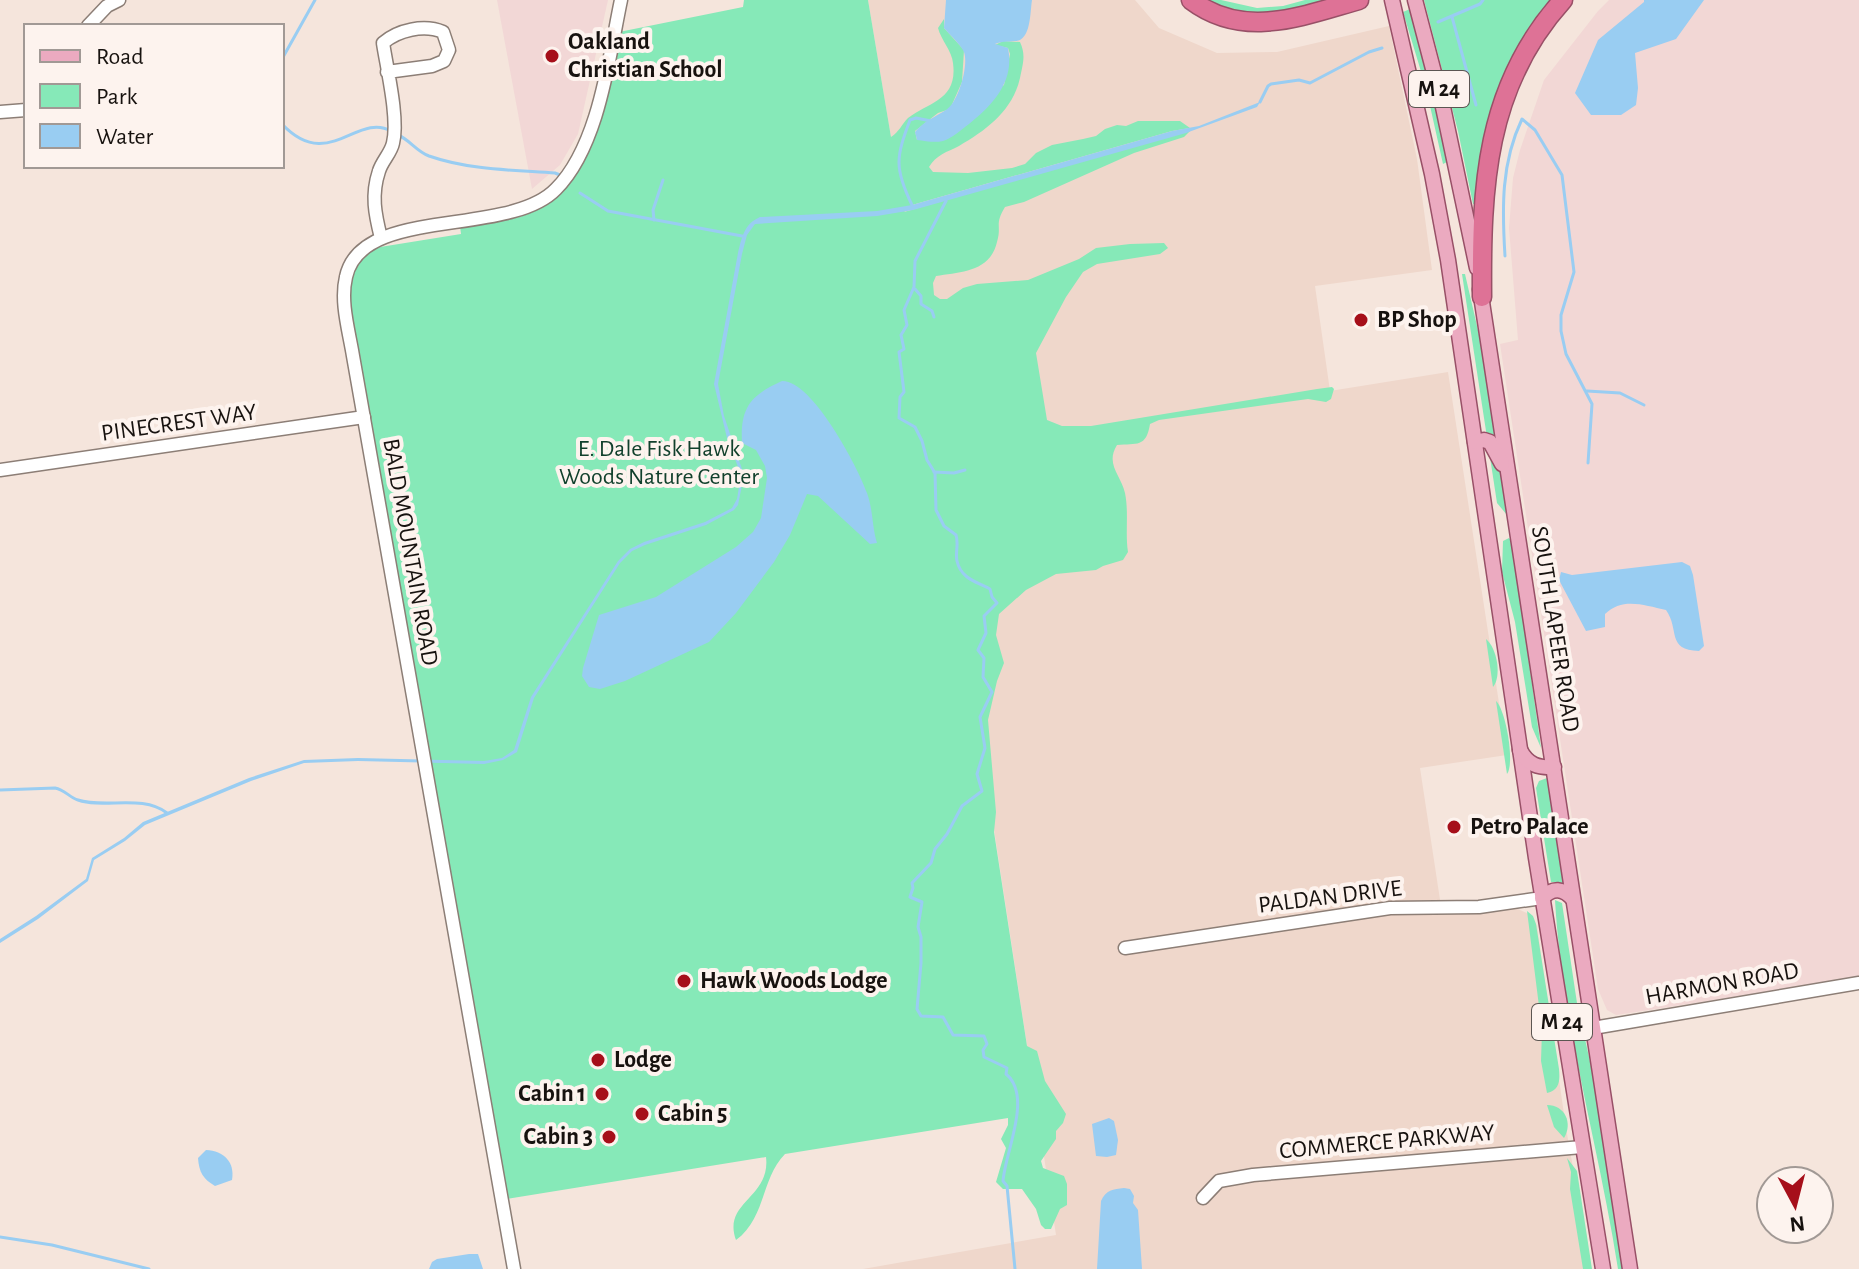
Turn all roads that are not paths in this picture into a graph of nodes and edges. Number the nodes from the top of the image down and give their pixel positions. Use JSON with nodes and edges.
{"nodes":[{"id":1,"x":119,"y":0,"type":"edge"},
{"id":2,"x":621,"y":0,"type":"edge"},
{"id":3,"x":1191,"y":0,"type":"edge"},
{"id":4,"x":1359,"y":0,"type":"edge"},
{"id":5,"x":1392,"y":0,"type":"edge"},
{"id":6,"x":1415,"y":0,"type":"edge"},
{"id":7,"x":1563,"y":0,"type":"edge"},
{"id":8,"x":90,"y":24,"type":"edge"},
{"id":9,"x":387,"y":72,"type":"junction"},
{"id":10,"x":24,"y":110,"type":"edge"},
{"id":11,"x":0,"y":112,"type":"edge"},
{"id":12,"x":1432,"y":174,"type":"junction"},
{"id":13,"x":1459,"y":179,"type":"junction"},
{"id":14,"x":381,"y":238,"type":"junction"},
{"id":15,"x":1482,"y":297,"type":"junction"},
{"id":16,"x":364,"y":417,"type":"junction"},
{"id":17,"x":1475,"y":442,"type":"junction"},
{"id":18,"x":0,"y":470,"type":"edge"},
{"id":19,"x":1510,"y":483,"type":"junction"},
{"id":20,"x":1519,"y":750,"type":"junction"},
{"id":21,"x":1554,"y":767,"type":"junction"},
{"id":22,"x":1542,"y":898,"type":"junction"},
{"id":23,"x":1573,"y":899,"type":"junction"},
{"id":24,"x":1125,"y":948,"type":"dead end"},
{"id":25,"x":1859,"y":983,"type":"edge"},
{"id":26,"x":1593,"y":1028,"type":"junction"},
{"id":27,"x":1582,"y":1147,"type":"junction"},
{"id":28,"x":1203,"y":1198,"type":"dead end"},
{"id":29,"x":514,"y":1269,"type":"edge"},
{"id":30,"x":1603,"y":1269,"type":"edge"},
{"id":31,"x":1630,"y":1269,"type":"edge"}],
"edges":[{"from":1,"to":8,"type":"street"},
{"from":2,"to":14,"type":"street","name":"BALD MOUNTAIN ROAD"},
{"from":3,"to":4,"type":"highway"},
{"from":5,"to":12,"type":"main road","number":"M 24"},
{"from":6,"to":13,"type":"main road","name":"SOUTH LAPEER ROAD","number":"M 24"},
{"from":7,"to":15,"type":"highway"},
{"from":9,"to":9,"type":"street"},
{"from":9,"to":14,"type":"street"},
{"from":10,"to":11,"type":"street"},
{"from":12,"to":13,"type":"main road"},
{"from":12,"to":17,"type":"main road","number":"M 24"},
{"from":13,"to":15,"type":"main road","name":"SOUTH LAPEER ROAD","number":"M 24"},
{"from":14,"to":16,"type":"street","name":"BALD MOUNTAIN ROAD"},
{"from":15,"to":19,"type":"main road","name":"SOUTH LAPEER ROAD","number":"M 24"},
{"from":16,"to":18,"type":"street","name":"PINECREST WAY"},
{"from":16,"to":29,"type":"street","name":"BALD MOUNTAIN ROAD"},
{"from":17,"to":19,"type":"main road"},
{"from":17,"to":20,"type":"main road","number":"M 24"},
{"from":19,"to":21,"type":"main road","name":"SOUTH LAPEER ROAD","number":"M 24"},
{"from":20,"to":21,"type":"main road"},
{"from":20,"to":22,"type":"main road","number":"M 24"},
{"from":21,"to":23,"type":"main road","name":"SOUTH LAPEER ROAD","number":"M 24"},
{"from":22,"to":23,"type":"main road"},
{"from":22,"to":24,"type":"street","name":"PALDAN DRIVE"},
{"from":22,"to":27,"type":"main road","number":"M 24"},
{"from":23,"to":26,"type":"main road","name":"SOUTH LAPEER ROAD","number":"M 24"},
{"from":25,"to":26,"type":"street","name":"HARMON ROAD"},
{"from":26,"to":31,"type":"main road","name":"SOUTH LAPEER ROAD","number":"M 24"},
{"from":27,"to":28,"type":"street","name":"COMMERCE PARKWAY"},
{"from":27,"to":30,"type":"main road","number":"M 24"}]}
